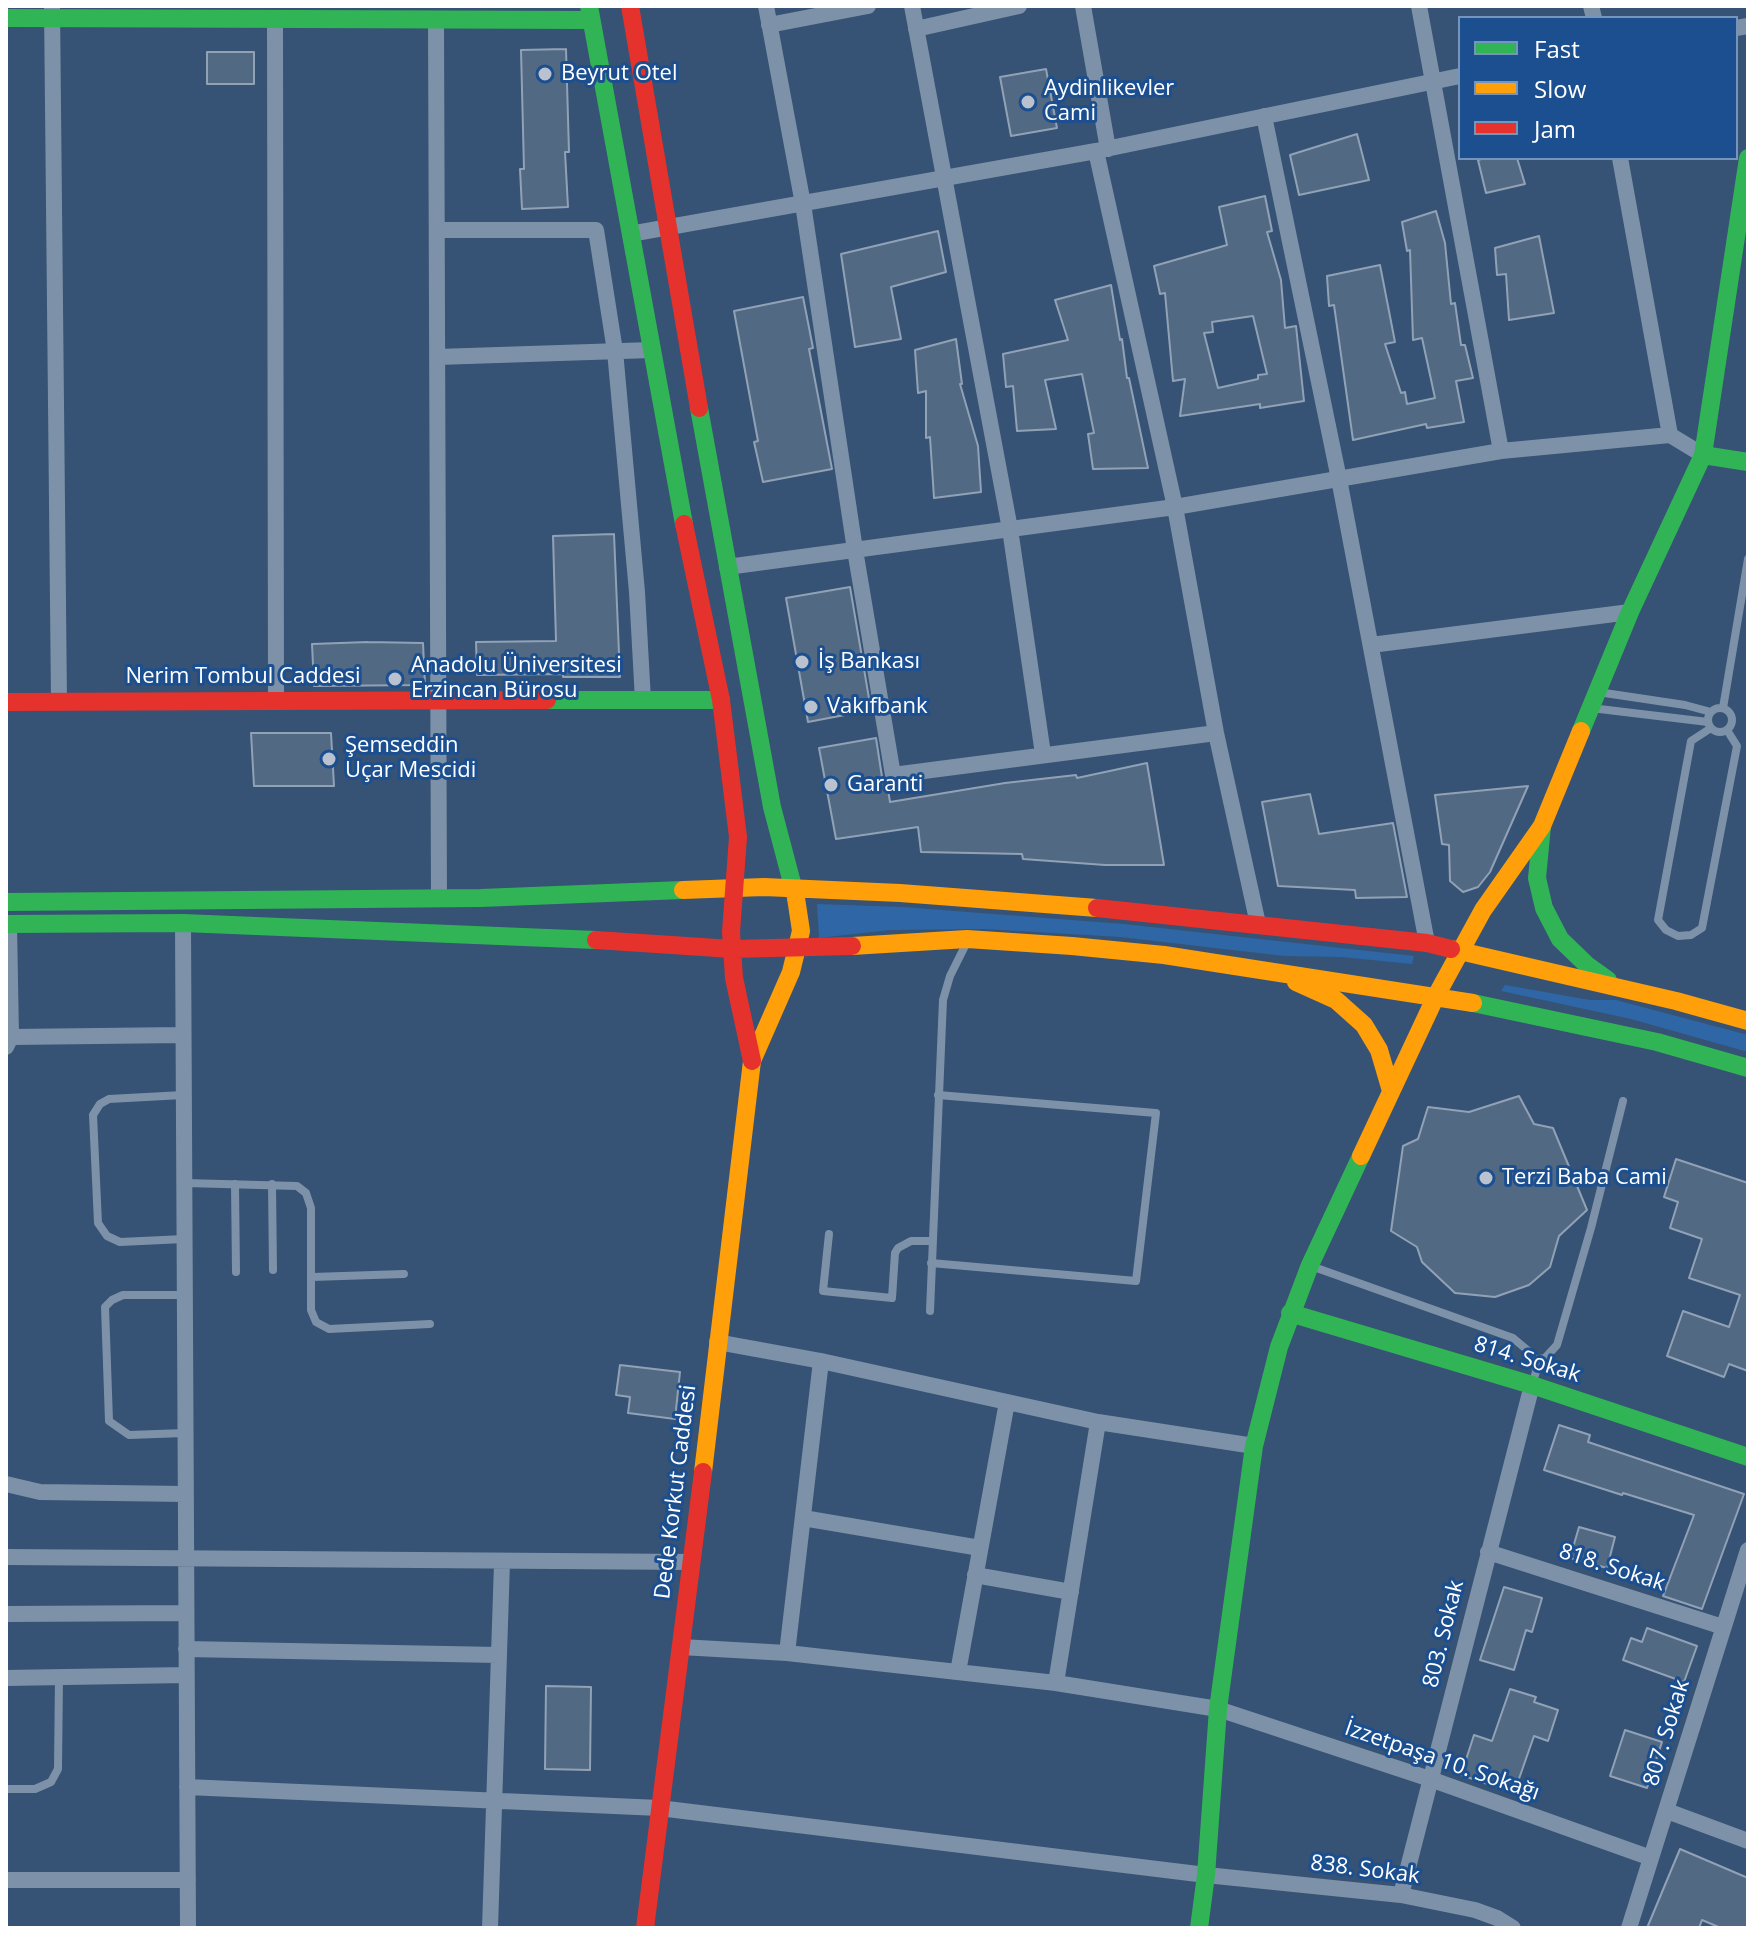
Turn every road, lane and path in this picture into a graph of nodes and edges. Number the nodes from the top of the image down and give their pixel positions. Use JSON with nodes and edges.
{"nodes":[{"id":1,"x":630,"y":6,"type":"edge"},
{"id":2,"x":766,"y":6,"type":"edge"},
{"id":3,"x":868,"y":6,"type":"edge"},
{"id":4,"x":912,"y":6,"type":"edge"},
{"id":5,"x":1019,"y":6,"type":"edge"},
{"id":6,"x":1083,"y":6,"type":"edge"},
{"id":7,"x":1419,"y":6,"type":"edge"},
{"id":8,"x":52,"y":12,"type":"edge"},
{"id":9,"x":416,"y":13,"type":"edge"},
{"id":10,"x":590,"y":13,"type":"edge"},
{"id":11,"x":268,"y":15,"type":"edge"},
{"id":12,"x":6,"y":18,"type":"edge"},
{"id":13,"x":436,"y":20,"type":"junction"},
{"id":14,"x":769,"y":25,"type":"junction"},
{"id":15,"x":916,"y":29,"type":"junction"},
{"id":16,"x":1458,"y":76,"type":"edge"},
{"id":17,"x":1434,"y":81,"type":"junction"},
{"id":18,"x":1264,"y":116,"type":"junction"},
{"id":19,"x":1102,"y":150,"type":"junction"},
{"id":20,"x":1748,"y":158,"type":"edge"},
{"id":21,"x":1620,"y":160,"type":"edge"},
{"id":22,"x":944,"y":178,"type":"junction"},
{"id":23,"x":1746,"y":183,"type":"edge"},
{"id":24,"x":803,"y":204,"type":"junction"},
{"id":25,"x":668,"y":228,"type":"junction"},
{"id":26,"x":437,"y":230,"type":"junction"},
{"id":27,"x":630,"y":234,"type":"junction"},
{"id":28,"x":652,"y":350,"type":"junction"},
{"id":29,"x":615,"y":351,"type":"junction"},
{"id":30,"x":437,"y":357,"type":"junction"},
{"id":31,"x":1670,"y":435,"type":"junction"},
{"id":32,"x":1501,"y":451,"type":"junction"},
{"id":33,"x":1703,"y":455,"type":"junction"},
{"id":34,"x":1748,"y":462,"type":"edge"},
{"id":35,"x":1339,"y":479,"type":"junction"},
{"id":36,"x":1175,"y":507,"type":"junction"},
{"id":37,"x":1010,"y":529,"type":"junction"},
{"id":38,"x":855,"y":550,"type":"junction"},
{"id":39,"x":1748,"y":559,"type":"edge"},
{"id":40,"x":727,"y":567,"type":"junction"},
{"id":41,"x":1630,"y":612,"type":"junction"},
{"id":42,"x":1371,"y":645,"type":"junction"},
{"id":43,"x":643,"y":700,"type":"junction"},
{"id":44,"x":721,"y":700,"type":"junction"},
{"id":45,"x":1594,"y":700,"type":"junction"},
{"id":46,"x":276,"y":701,"type":"junction"},
{"id":47,"x":438,"y":701,"type":"junction"},
{"id":48,"x":6,"y":702,"type":"edge"},
{"id":49,"x":59,"y":702,"type":"junction"},
{"id":50,"x":1723,"y":708,"type":"junction"},
{"id":51,"x":1711,"y":712,"type":"junction"},
{"id":52,"x":1710,"y":725,"type":"junction"},
{"id":53,"x":1727,"y":730,"type":"junction"},
{"id":54,"x":1216,"y":733,"type":"junction"},
{"id":55,"x":1043,"y":754,"type":"junction"},
{"id":56,"x":1542,"y":826,"type":"junction"},
{"id":57,"x":794,"y":887,"type":"junction"},
{"id":58,"x":736,"y":888,"type":"junction"},
{"id":59,"x":439,"y":898,"type":"junction"},
{"id":60,"x":6,"y":902,"type":"edge"},
{"id":61,"x":183,"y":923,"type":"junction"},
{"id":62,"x":8,"y":924,"type":"edge"},
{"id":63,"x":1258,"y":924,"type":"junction"},
{"id":64,"x":967,"y":939,"type":"junction"},
{"id":65,"x":1427,"y":943,"type":"junction"},
{"id":66,"x":732,"y":949,"type":"junction"},
{"id":67,"x":798,"y":949,"type":"junction"},
{"id":68,"x":1460,"y":950,"type":"junction"},
{"id":69,"x":1269,"y":969,"type":"junction"},
{"id":70,"x":1619,"y":989,"type":"junction"},
{"id":71,"x":1436,"y":996,"type":"junction"},
{"id":72,"x":1748,"y":1021,"type":"edge"},
{"id":73,"x":183,"y":1035,"type":"junction"},
{"id":74,"x":8,"y":1042,"type":"edge"},
{"id":75,"x":752,"y":1061,"type":"junction"},
{"id":76,"x":1748,"y":1068,"type":"edge"},
{"id":77,"x":1391,"y":1091,"type":"junction"},
{"id":78,"x":183,"y":1095,"type":"junction"},
{"id":79,"x":938,"y":1095,"type":"junction"},
{"id":80,"x":1623,"y":1101,"type":"dead end"},
{"id":81,"x":184,"y":1183,"type":"junction"},
{"id":82,"x":235,"y":1184,"type":"junction"},
{"id":83,"x":272,"y":1184,"type":"junction"},
{"id":84,"x":829,"y":1234,"type":"dead end"},
{"id":85,"x":184,"y":1239,"type":"junction"},
{"id":86,"x":932,"y":1241,"type":"junction"},
{"id":87,"x":931,"y":1263,"type":"junction"},
{"id":88,"x":1310,"y":1265,"type":"junction"},
{"id":89,"x":273,"y":1270,"type":"dead end"},
{"id":90,"x":236,"y":1272,"type":"dead end"},
{"id":91,"x":404,"y":1274,"type":"dead end"},
{"id":92,"x":312,"y":1277,"type":"junction"},
{"id":93,"x":184,"y":1295,"type":"junction"},
{"id":94,"x":930,"y":1311,"type":"dead end"},
{"id":95,"x":1290,"y":1313,"type":"junction"},
{"id":96,"x":430,"y":1324,"type":"dead end"},
{"id":97,"x":717,"y":1342,"type":"junction"},
{"id":98,"x":1535,"y":1360,"type":"junction"},
{"id":99,"x":821,"y":1361,"type":"junction"},
{"id":100,"x":1532,"y":1385,"type":"junction"},
{"id":101,"x":1007,"y":1402,"type":"junction"},
{"id":102,"x":1098,"y":1422,"type":"junction"},
{"id":103,"x":185,"y":1433,"type":"junction"},
{"id":104,"x":1254,"y":1446,"type":"junction"},
{"id":105,"x":1748,"y":1457,"type":"edge"},
{"id":106,"x":6,"y":1484,"type":"edge"},
{"id":107,"x":185,"y":1494,"type":"junction"},
{"id":108,"x":803,"y":1518,"type":"junction"},
{"id":109,"x":980,"y":1548,"type":"junction"},
{"id":110,"x":1748,"y":1550,"type":"edge"},
{"id":111,"x":1488,"y":1552,"type":"junction"},
{"id":112,"x":6,"y":1557,"type":"edge"},
{"id":113,"x":185,"y":1557,"type":"junction"},
{"id":114,"x":692,"y":1562,"type":"junction"},
{"id":115,"x":502,"y":1563,"type":"junction"},
{"id":116,"x":975,"y":1575,"type":"junction"},
{"id":117,"x":1071,"y":1592,"type":"junction"},
{"id":118,"x":186,"y":1613,"type":"junction"},
{"id":119,"x":6,"y":1614,"type":"edge"},
{"id":120,"x":1723,"y":1627,"type":"junction"},
{"id":121,"x":681,"y":1647,"type":"junction"},
{"id":122,"x":186,"y":1649,"type":"junction"},
{"id":123,"x":787,"y":1653,"type":"junction"},
{"id":124,"x":498,"y":1655,"type":"junction"},
{"id":125,"x":958,"y":1672,"type":"junction"},
{"id":126,"x":186,"y":1675,"type":"junction"},
{"id":127,"x":59,"y":1677,"type":"junction"},
{"id":128,"x":6,"y":1678,"type":"edge"},
{"id":129,"x":1056,"y":1683,"type":"junction"},
{"id":130,"x":1218,"y":1709,"type":"junction"},
{"id":131,"x":1430,"y":1779,"type":"junction"},
{"id":132,"x":187,"y":1787,"type":"junction"},
{"id":133,"x":6,"y":1789,"type":"edge"},
{"id":134,"x":493,"y":1799,"type":"junction"},
{"id":135,"x":659,"y":1808,"type":"junction"},
{"id":136,"x":1667,"y":1811,"type":"junction"},
{"id":137,"x":1748,"y":1841,"type":"edge"},
{"id":138,"x":1651,"y":1858,"type":"junction"},
{"id":139,"x":1206,"y":1875,"type":"junction"},
{"id":140,"x":6,"y":1880,"type":"edge"},
{"id":141,"x":188,"y":1880,"type":"junction"},
{"id":142,"x":1401,"y":1895,"type":"junction"},
{"id":143,"x":188,"y":1928,"type":"edge"},
{"id":144,"x":490,"y":1928,"type":"edge"},
{"id":145,"x":645,"y":1928,"type":"edge"},
{"id":146,"x":1199,"y":1928,"type":"edge"},
{"id":147,"x":1513,"y":1928,"type":"edge"},
{"id":148,"x":1629,"y":1928,"type":"edge"}],
"edges":[{"from":1,"to":25,"type":"main road"},
{"from":2,"to":14,"type":"street"},
{"from":3,"to":14,"type":"street"},
{"from":4,"to":15,"type":"street"},
{"from":5,"to":15,"type":"street"},
{"from":6,"to":19,"type":"street"},
{"from":7,"to":17,"type":"street"},
{"from":8,"to":11,"type":"main road"},
{"from":8,"to":12,"type":"main road"},
{"from":8,"to":49,"type":"street"},
{"from":9,"to":11,"type":"main road"},
{"from":9,"to":13,"type":"main road"},
{"from":10,"to":13,"type":"main road"},
{"from":10,"to":27,"type":"main road","name":"Dede Korkut Caddesi"},
{"from":11,"to":46,"type":"street"},
{"from":13,"to":26,"type":"street"},
{"from":14,"to":24,"type":"street"},
{"from":15,"to":22,"type":"street"},
{"from":16,"to":17,"type":"street"},
{"from":17,"to":18,"type":"street"},
{"from":17,"to":32,"type":"street"},
{"from":18,"to":19,"type":"street"},
{"from":18,"to":35,"type":"street"},
{"from":19,"to":22,"type":"street"},
{"from":19,"to":36,"type":"street"},
{"from":20,"to":23,"type":"main road"},
{"from":21,"to":31,"type":"street"},
{"from":22,"to":24,"type":"street"},
{"from":22,"to":37,"type":"street"},
{"from":23,"to":33,"type":"main road"},
{"from":24,"to":25,"type":"street"},
{"from":24,"to":38,"type":"street"},
{"from":25,"to":27,"type":"street"},
{"from":25,"to":40,"type":"main road"},
{"from":26,"to":29,"type":"street"},
{"from":26,"to":30,"type":"street"},
{"from":27,"to":28,"type":"main road","name":"Dede Korkut Caddesi"},
{"from":28,"to":29,"type":"street"},
{"from":28,"to":44,"type":"main road","name":"Dede Korkut Caddesi"},
{"from":29,"to":30,"type":"street"},
{"from":29,"to":43,"type":"street"},
{"from":30,"to":47,"type":"street"},
{"from":31,"to":32,"type":"street"},
{"from":31,"to":33,"type":"street"},
{"from":32,"to":35,"type":"street"},
{"from":33,"to":34,"type":"main road"},
{"from":33,"to":41,"type":"main road"},
{"from":35,"to":36,"type":"street"},
{"from":35,"to":42,"type":"street"},
{"from":36,"to":37,"type":"street"},
{"from":36,"to":54,"type":"street"},
{"from":37,"to":38,"type":"street"},
{"from":37,"to":55,"type":"street"},
{"from":38,"to":40,"type":"street"},
{"from":38,"to":55,"type":"street"},
{"from":39,"to":50,"type":"lane"},
{"from":40,"to":57,"type":"main road"},
{"from":41,"to":42,"type":"street"},
{"from":41,"to":45,"type":"main road"},
{"from":42,"to":65,"type":"street"},
{"from":43,"to":44,"type":"main road","name":"Nerim Tombul Caddesi"},
{"from":43,"to":47,"type":"main road","name":"Nerim Tombul Caddesi"},
{"from":44,"to":58,"type":"main road","name":"Dede Korkut Caddesi"},
{"from":45,"to":51,"type":"lane"},
{"from":45,"to":52,"type":"lane"},
{"from":45,"to":56,"type":"main road"},
{"from":46,"to":47,"type":"main road","name":"Nerim Tombul Caddesi"},
{"from":46,"to":49,"type":"main road","name":"Nerim Tombul Caddesi"},
{"from":47,"to":59,"type":"street"},
{"from":48,"to":49,"type":"main road","name":"Nerim Tombul Caddesi"},
{"from":50,"to":51,"type":"lane"},
{"from":50,"to":53,"type":"lane"},
{"from":51,"to":52,"type":"lane"},
{"from":52,"to":53,"type":"lane"},
{"from":52,"to":53,"type":"lane"},
{"from":54,"to":55,"type":"street"},
{"from":54,"to":63,"type":"street"},
{"from":56,"to":68,"type":"main road"},
{"from":56,"to":70,"type":"main road"},
{"from":57,"to":58,"type":"main road"},
{"from":57,"to":63,"type":"main road"},
{"from":57,"to":67,"type":"main road"},
{"from":58,"to":59,"type":"main road"},
{"from":58,"to":66,"type":"main road","name":"Dede Korkut Caddesi"},
{"from":59,"to":60,"type":"main road"},
{"from":61,"to":62,"type":"main road"},
{"from":61,"to":66,"type":"main road"},
{"from":61,"to":73,"type":"street"},
{"from":62,"to":74,"type":"street"},
{"from":63,"to":65,"type":"main road"},
{"from":64,"to":67,"type":"main road"},
{"from":64,"to":69,"type":"main road"},
{"from":64,"to":79,"type":"lane"},
{"from":65,"to":68,"type":"main road"},
{"from":66,"to":67,"type":"main road"},
{"from":66,"to":75,"type":"main road","name":"Dede Korkut Caddesi"},
{"from":67,"to":75,"type":"main road","name":"Dede Korkut Caddesi"},
{"from":68,"to":70,"type":"main road"},
{"from":68,"to":71,"type":"main road"},
{"from":69,"to":71,"type":"main road"},
{"from":69,"to":77,"type":"main road"},
{"from":70,"to":72,"type":"main road"},
{"from":71,"to":76,"type":"main road"},
{"from":71,"to":77,"type":"main road"},
{"from":73,"to":74,"type":"street"},
{"from":73,"to":78,"type":"street"},
{"from":75,"to":97,"type":"main road","name":"Dede Korkut Caddesi"},
{"from":77,"to":88,"type":"main road"},
{"from":78,"to":81,"type":"street"},
{"from":78,"to":85,"type":"lane"},
{"from":79,"to":86,"type":"lane"},
{"from":79,"to":87,"type":"lane"},
{"from":80,"to":98,"type":"lane"},
{"from":81,"to":82,"type":"lane"},
{"from":81,"to":85,"type":"street"},
{"from":82,"to":83,"type":"lane"},
{"from":82,"to":90,"type":"lane"},
{"from":83,"to":89,"type":"lane"},
{"from":83,"to":92,"type":"lane"},
{"from":84,"to":86,"type":"lane"},
{"from":85,"to":93,"type":"street"},
{"from":86,"to":87,"type":"lane"},
{"from":87,"to":94,"type":"lane"},
{"from":88,"to":95,"type":"main road"},
{"from":88,"to":98,"type":"lane"},
{"from":91,"to":92,"type":"lane"},
{"from":92,"to":96,"type":"lane"},
{"from":93,"to":103,"type":"street"},
{"from":93,"to":103,"type":"lane"},
{"from":95,"to":100,"type":"main road","name":"814. Sokak"},
{"from":95,"to":104,"type":"main road"},
{"from":97,"to":99,"type":"street"},
{"from":97,"to":114,"type":"main road","name":"Dede Korkut Caddesi"},
{"from":98,"to":100,"type":"lane"},
{"from":99,"to":101,"type":"street"},
{"from":99,"to":108,"type":"street"},
{"from":100,"to":105,"type":"main road","name":"814. Sokak"},
{"from":100,"to":111,"type":"street","name":"803. Sokak"},
{"from":101,"to":102,"type":"street"},
{"from":101,"to":109,"type":"street"},
{"from":102,"to":104,"type":"street"},
{"from":102,"to":117,"type":"street"},
{"from":103,"to":107,"type":"street"},
{"from":104,"to":130,"type":"main road"},
{"from":106,"to":107,"type":"street"},
{"from":107,"to":113,"type":"street"},
{"from":108,"to":109,"type":"street"},
{"from":108,"to":123,"type":"street"},
{"from":109,"to":116,"type":"street"},
{"from":110,"to":120,"type":"street","name":"807. Sokak"},
{"from":111,"to":120,"type":"street","name":"818. Sokak"},
{"from":111,"to":131,"type":"street","name":"803. Sokak"},
{"from":112,"to":113,"type":"street"},
{"from":113,"to":115,"type":"street"},
{"from":113,"to":118,"type":"street"},
{"from":114,"to":115,"type":"street"},
{"from":114,"to":121,"type":"main road","name":"Dede Korkut Caddesi"},
{"from":115,"to":124,"type":"street"},
{"from":116,"to":117,"type":"street"},
{"from":116,"to":125,"type":"street"},
{"from":117,"to":129,"type":"street"},
{"from":118,"to":119,"type":"street"},
{"from":118,"to":122,"type":"street"},
{"from":120,"to":136,"type":"street","name":"807. Sokak"},
{"from":121,"to":123,"type":"street","name":"İzzetpaşa 10. Sokağı"},
{"from":121,"to":135,"type":"main road","name":"Dede Korkut Caddesi"},
{"from":122,"to":124,"type":"street"},
{"from":122,"to":126,"type":"street"},
{"from":123,"to":125,"type":"street","name":"İzzetpaşa 10. Sokağı"},
{"from":124,"to":134,"type":"street"},
{"from":125,"to":129,"type":"street","name":"İzzetpaşa 10. Sokağı"},
{"from":126,"to":127,"type":"street"},
{"from":126,"to":132,"type":"street"},
{"from":127,"to":128,"type":"street"},
{"from":127,"to":133,"type":"lane"},
{"from":129,"to":130,"type":"street","name":"İzzetpaşa 10. Sokağı"},
{"from":130,"to":131,"type":"street","name":"İzzetpaşa 10. Sokağı"},
{"from":130,"to":139,"type":"main road"},
{"from":131,"to":138,"type":"street","name":"İzzetpaşa 10. Sokağı"},
{"from":131,"to":142,"type":"street","name":"803. Sokak"},
{"from":132,"to":134,"type":"street","name":"838. Sokak"},
{"from":132,"to":141,"type":"street"},
{"from":134,"to":135,"type":"street","name":"838. Sokak"},
{"from":134,"to":144,"type":"street"},
{"from":135,"to":139,"type":"street","name":"838. Sokak"},
{"from":135,"to":145,"type":"main road","name":"Dede Korkut Caddesi"},
{"from":136,"to":137,"type":"street"},
{"from":136,"to":138,"type":"street","name":"807. Sokak"},
{"from":138,"to":148,"type":"street","name":"807. Sokak"},
{"from":139,"to":142,"type":"street","name":"838. Sokak"},
{"from":139,"to":146,"type":"main road"},
{"from":140,"to":141,"type":"street"},
{"from":141,"to":143,"type":"street"},
{"from":142,"to":147,"type":"street","name":"838. Sokak"}]}
